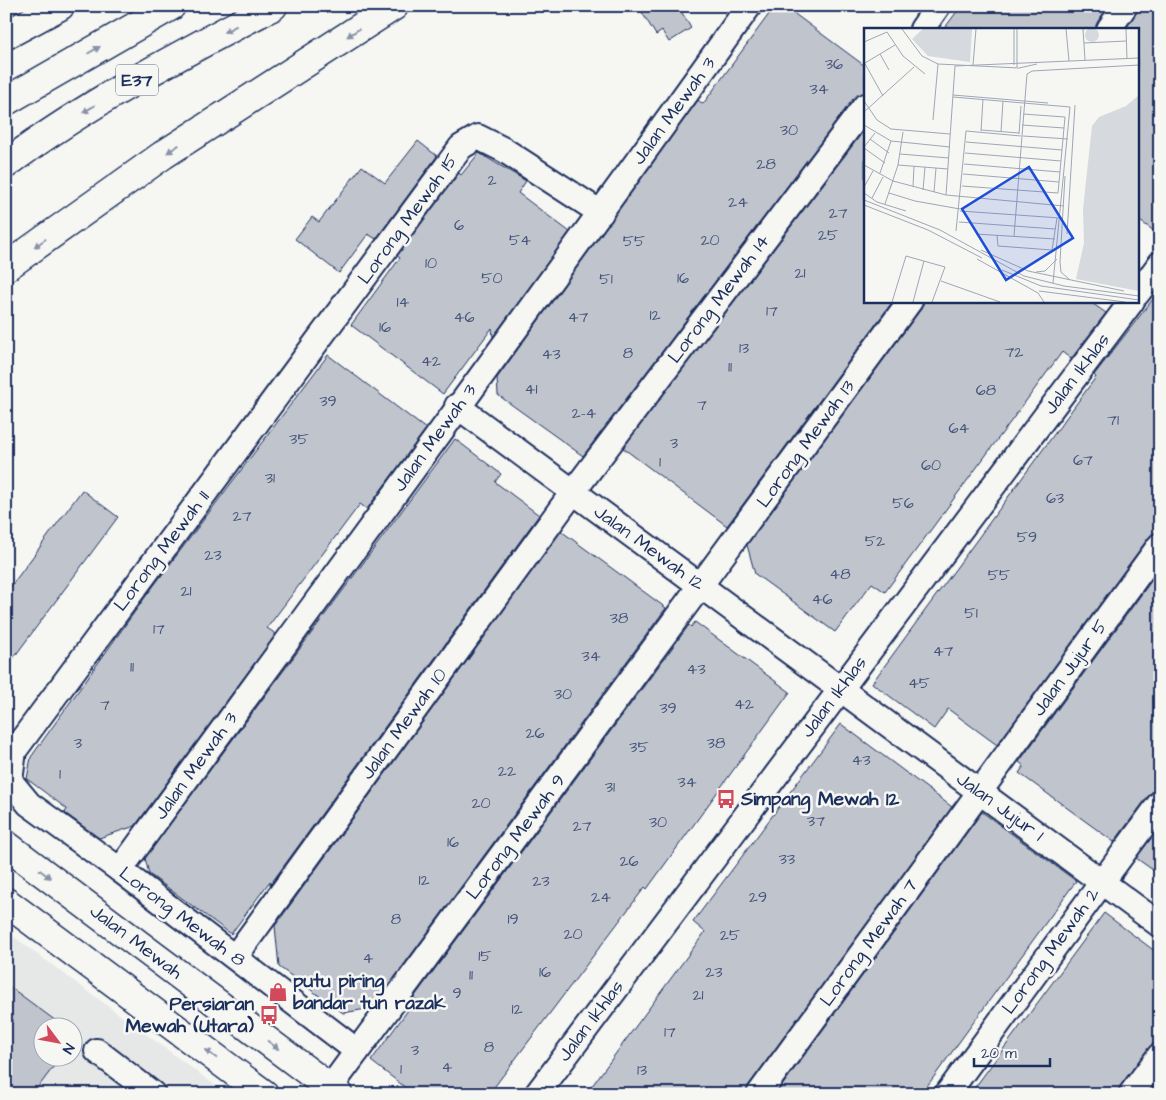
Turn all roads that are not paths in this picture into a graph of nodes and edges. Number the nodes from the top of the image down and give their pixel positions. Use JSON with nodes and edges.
{"nodes":[{"id":1,"x":60,"y":6,"type":"edge"},
{"id":2,"x":171,"y":6,"type":"edge"},
{"id":3,"x":273,"y":6,"type":"edge"},
{"id":4,"x":394,"y":6,"type":"edge"},
{"id":5,"x":749,"y":6,"type":"edge"},
{"id":6,"x":938,"y":6,"type":"edge"},
{"id":7,"x":1125,"y":6,"type":"edge"},
{"id":8,"x":923,"y":28,"type":"edge"},
{"id":9,"x":1110,"y":28,"type":"edge"},
{"id":10,"x":6,"y":35,"type":"edge"},
{"id":11,"x":6,"y":101,"type":"edge"},
{"id":12,"x":864,"y":107,"type":"edge"},
{"id":13,"x":6,"y":164,"type":"edge"},
{"id":14,"x":601,"y":214,"type":"junction"},
{"id":15,"x":1160,"y":264,"type":"edge"},
{"id":16,"x":6,"y":267,"type":"edge"},
{"id":17,"x":1138,"y":293,"type":"edge"},
{"id":18,"x":909,"y":302,"type":"edge"},
{"id":19,"x":1131,"y":302,"type":"edge"},
{"id":20,"x":328,"y":327,"type":"joint"},
{"id":21,"x":458,"y":406,"type":"junction"},
{"id":22,"x":573,"y":492,"type":"junction"},
{"id":23,"x":1160,"y":545,"type":"edge"},
{"id":24,"x":702,"y":587,"type":"junction"},
{"id":25,"x":840,"y":689,"type":"junction"},
{"id":26,"x":10,"y":782,"type":"joint"},
{"id":27,"x":980,"y":792,"type":"junction"},
{"id":28,"x":1160,"y":803,"type":"edge"},
{"id":29,"x":6,"y":844,"type":"edge"},
{"id":30,"x":120,"y":870,"type":"junction"},
{"id":31,"x":1101,"y":881,"type":"junction"},
{"id":32,"x":6,"y":902,"type":"edge"},
{"id":33,"x":1160,"y":925,"type":"edge"},
{"id":34,"x":235,"y":957,"type":"junction"},
{"id":35,"x":97,"y":1051,"type":"dead end"},
{"id":36,"x":357,"y":1052,"type":"junction"},
{"id":37,"x":1160,"y":1056,"type":"edge"},
{"id":38,"x":334,"y":1091,"type":"edge"},
{"id":39,"x":153,"y":1094,"type":"edge"},
{"id":40,"x":264,"y":1094,"type":"edge"},
{"id":41,"x":537,"y":1094,"type":"edge"},
{"id":42,"x":759,"y":1094,"type":"edge"},
{"id":43,"x":948,"y":1094,"type":"edge"},
{"id":44,"x":1131,"y":1094,"type":"edge"}],
"edges":[{"from":1,"to":10,"type":"main road"},
{"from":11,"to":2,"type":"main road","number":"E37","one_way":true},
{"from":3,"to":13,"type":"main road","number":"E37","one_way":true},
{"from":4,"to":16,"type":"main road","one_way":true},
{"from":5,"to":14,"type":"street","name":"Jalan Mewah 3"},
{"from":6,"to":8,"type":"street"},
{"from":7,"to":9,"type":"street"},
{"from":12,"to":22,"type":"street","name":"Lorong Mewah 14"},
{"from":14,"to":20,"type":"street","name":"Lorong Mewah 15"},
{"from":14,"to":21,"type":"street","name":"Jalan Mewah 3"},
{"from":15,"to":17,"type":"street"},
{"from":18,"to":24,"type":"street","name":"Lorong Mewah 13"},
{"from":19,"to":25,"type":"street","name":"Jalan Ikhlas"},
{"from":20,"to":26,"type":"street","name":"Lorong Mewah 11"},
{"from":21,"to":22,"type":"street","name":"Jalan Mewah 12"},
{"from":21,"to":30,"type":"street","name":"Jalan Mewah 3"},
{"from":22,"to":24,"type":"street","name":"Jalan Mewah 12"},
{"from":22,"to":34,"type":"street","name":"Jalan Mewah 10"},
{"from":23,"to":27,"type":"street","name":"Jalan Jujur 5"},
{"from":24,"to":25,"type":"street","name":"Jalan Mewah 12"},
{"from":24,"to":36,"type":"street","name":"Lorong Mewah 9"},
{"from":25,"to":27,"type":"street","name":"Jalan Jujur 1"},
{"from":25,"to":41,"type":"street","name":"Jalan Ikhlas"},
{"from":26,"to":30,"type":"street","name":"Lorong Mewah 8"},
{"from":27,"to":31,"type":"street","name":"Jalan Jujur 1"},
{"from":27,"to":42,"type":"street","name":"Lorong Mewah 7"},
{"from":28,"to":31,"type":"street","name":"Lorong Mewah 2"},
{"from":29,"to":38,"type":"main road","name":"Jalan Mewah","one_way":true},
{"from":30,"to":34,"type":"street","name":"Lorong Mewah 8"},
{"from":31,"to":33,"type":"street","name":"Jalan Jujur 1"},
{"from":31,"to":43,"type":"street","name":"Lorong Mewah 2"},
{"from":40,"to":32,"type":"main road","one_way":true},
{"from":34,"to":36,"type":"street","name":"Lorong Mewah 8"},
{"from":35,"to":39,"type":"street"},
{"from":36,"to":38,"type":"street","name":"Lorong Mewah 9"},
{"from":37,"to":44,"type":"street"}]}
